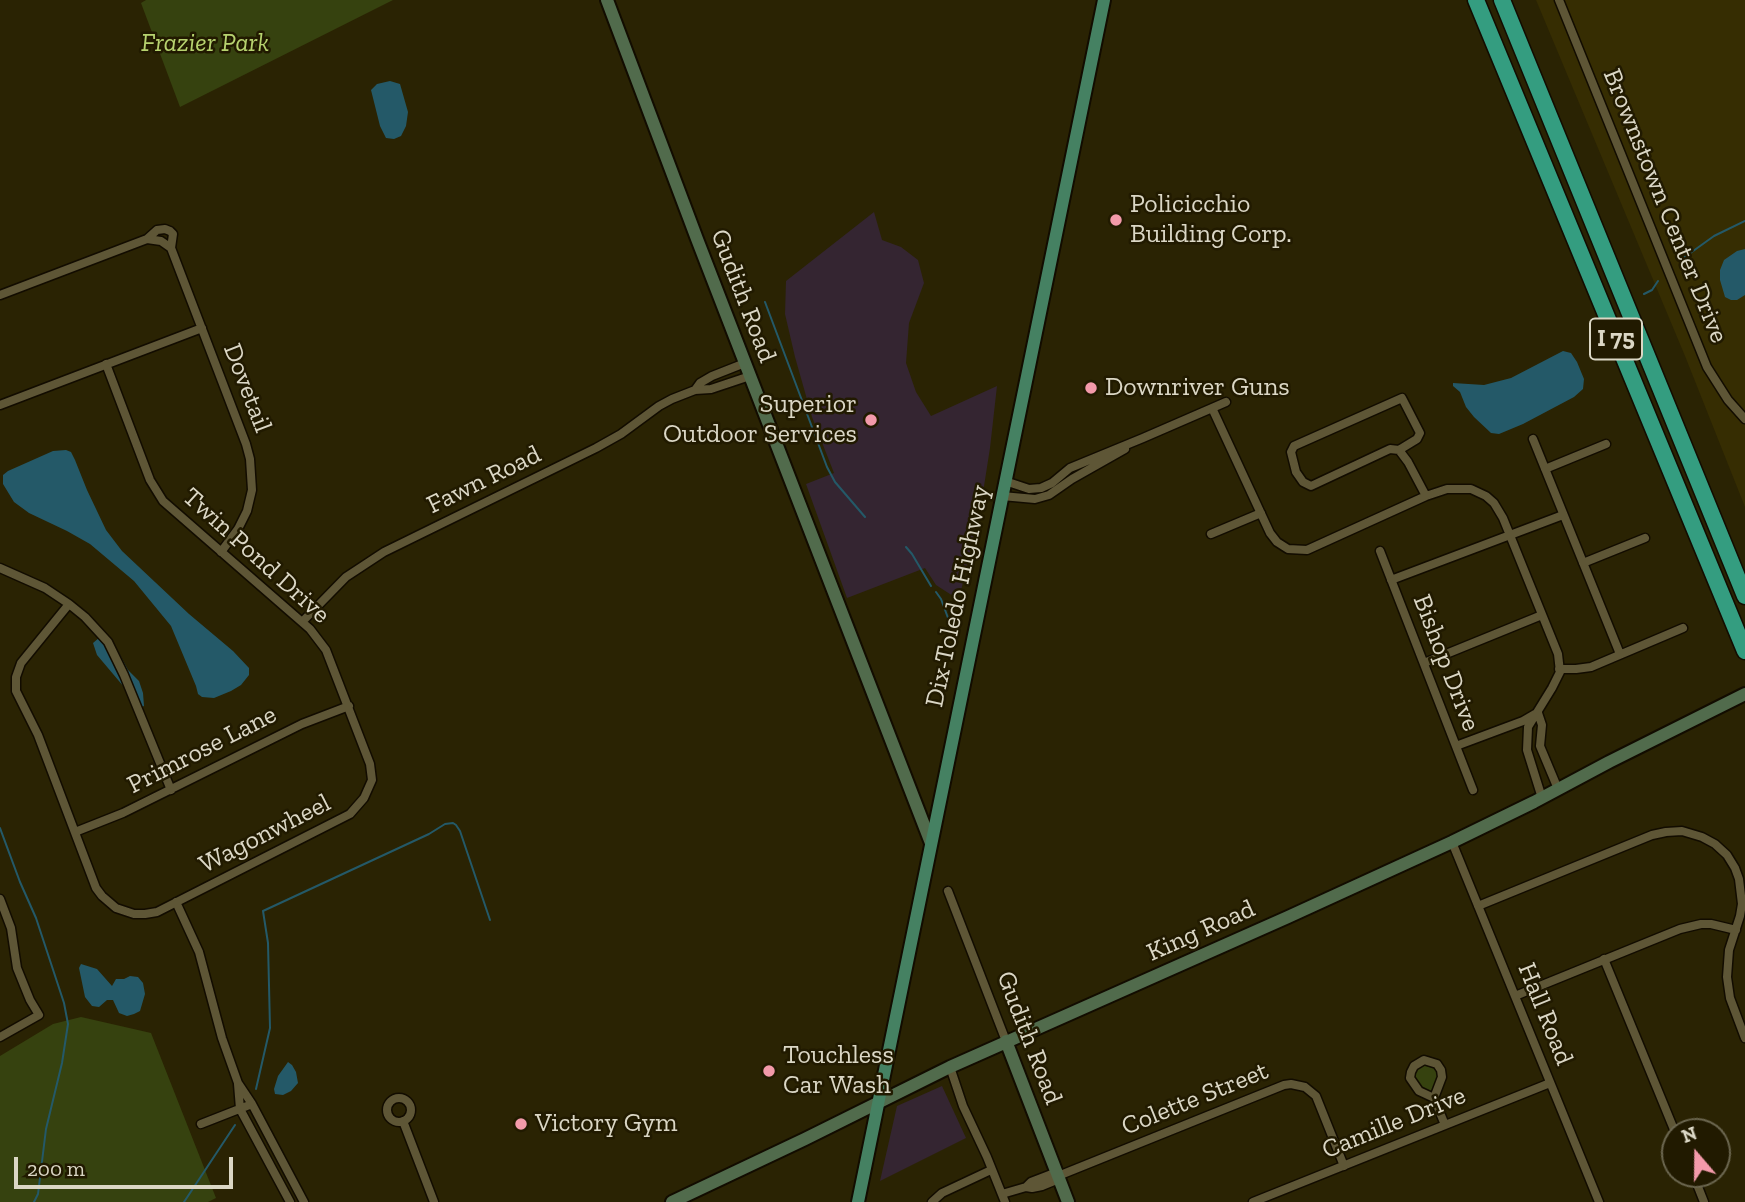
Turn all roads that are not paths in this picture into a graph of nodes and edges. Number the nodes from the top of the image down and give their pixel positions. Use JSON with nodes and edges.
{"nodes":[{"id":1,"x":607,"y":0,"type":"edge"},
{"id":2,"x":1104,"y":0,"type":"edge"},
{"id":3,"x":1476,"y":0,"type":"edge"},
{"id":4,"x":1502,"y":0,"type":"edge"},
{"id":5,"x":1559,"y":0,"type":"edge"},
{"id":6,"x":147,"y":239,"type":"junction"},
{"id":7,"x":171,"y":248,"type":"junction"},
{"id":8,"x":0,"y":295,"type":"edge"},
{"id":9,"x":202,"y":328,"type":"junction"},
{"id":10,"x":745,"y":363,"type":"junction"},
{"id":11,"x":106,"y":364,"type":"junction"},
{"id":12,"x":750,"y":376,"type":"junction"},
{"id":13,"x":695,"y":390,"type":"junction"},
{"id":14,"x":1226,"y":402,"type":"dead end"},
{"id":15,"x":0,"y":405,"type":"edge"},
{"id":16,"x":1212,"y":408,"type":"junction"},
{"id":17,"x":1745,"y":419,"type":"edge"},
{"id":18,"x":1533,"y":439,"type":"dead end"},
{"id":19,"x":1606,"y":444,"type":"dead end"},
{"id":20,"x":1399,"y":450,"type":"junction"},
{"id":21,"x":1096,"y":462,"type":"junction"},
{"id":22,"x":1545,"y":469,"type":"junction"},
{"id":23,"x":1066,"y":471,"type":"junction"},
{"id":24,"x":1072,"y":479,"type":"junction"},
{"id":25,"x":1005,"y":481,"type":"junction"},
{"id":26,"x":1002,"y":496,"type":"junction"},
{"id":27,"x":1426,"y":496,"type":"junction"},
{"id":28,"x":1261,"y":513,"type":"junction"},
{"id":29,"x":1563,"y":515,"type":"junction"},
{"id":30,"x":1212,"y":534,"type":"dead end"},
{"id":31,"x":1510,"y":534,"type":"junction"},
{"id":32,"x":1645,"y":538,"type":"dead end"},
{"id":33,"x":1380,"y":551,"type":"dead end"},
{"id":34,"x":221,"y":552,"type":"junction"},
{"id":35,"x":1583,"y":563,"type":"junction"},
{"id":36,"x":0,"y":568,"type":"edge"},
{"id":37,"x":1391,"y":580,"type":"junction"},
{"id":38,"x":1745,"y":596,"type":"edge"},
{"id":39,"x":69,"y":604,"type":"junction"},
{"id":40,"x":1542,"y":615,"type":"junction"},
{"id":41,"x":302,"y":622,"type":"junction"},
{"id":42,"x":1683,"y":628,"type":"dead end"},
{"id":43,"x":1745,"y":651,"type":"edge"},
{"id":44,"x":1620,"y":654,"type":"junction"},
{"id":45,"x":1424,"y":663,"type":"junction"},
{"id":46,"x":1559,"y":669,"type":"junction"},
{"id":47,"x":1745,"y":694,"type":"edge"},
{"id":48,"x":349,"y":706,"type":"junction"},
{"id":49,"x":1538,"y":713,"type":"junction"},
{"id":50,"x":1456,"y":746,"type":"junction"},
{"id":51,"x":372,"y":780,"type":"joint"},
{"id":52,"x":1558,"y":789,"type":"junction"},
{"id":53,"x":171,"y":790,"type":"junction"},
{"id":54,"x":1472,"y":790,"type":"dead end"},
{"id":55,"x":1542,"y":798,"type":"junction"},
{"id":56,"x":75,"y":832,"type":"junction"},
{"id":57,"x":1452,"y":842,"type":"junction"},
{"id":58,"x":931,"y":843,"type":"junction"},
{"id":59,"x":948,"y":891,"type":"dead end"},
{"id":60,"x":0,"y":899,"type":"edge"},
{"id":61,"x":176,"y":902,"type":"junction"},
{"id":62,"x":1478,"y":906,"type":"junction"},
{"id":63,"x":3,"y":915,"type":"edge"},
{"id":64,"x":1736,"y":930,"type":"junction"},
{"id":65,"x":1604,"y":959,"type":"junction"},
{"id":66,"x":1515,"y":996,"type":"junction"},
{"id":67,"x":0,"y":1037,"type":"edge"},
{"id":68,"x":1745,"y":1038,"type":"edge"},
{"id":69,"x":1006,"y":1041,"type":"junction"},
{"id":70,"x":950,"y":1067,"type":"junction"},
{"id":71,"x":238,"y":1083,"type":"junction"},
{"id":72,"x":1550,"y":1083,"type":"junction"},
{"id":73,"x":1434,"y":1098,"type":"junction"},
{"id":74,"x":878,"y":1102,"type":"junction"},
{"id":75,"x":252,"y":1104,"type":"junction"},
{"id":76,"x":240,"y":1109,"type":"junction"},
{"id":77,"x":1669,"y":1118,"type":"edge"},
{"id":78,"x":403,"y":1121,"type":"dead end"},
{"id":79,"x":201,"y":1124,"type":"dead end"},
{"id":80,"x":1445,"y":1125,"type":"junction"},
{"id":81,"x":1343,"y":1166,"type":"junction"},
{"id":82,"x":991,"y":1170,"type":"junction"},
{"id":83,"x":289,"y":1173,"type":"junction"},
{"id":84,"x":1058,"y":1176,"type":"junction"},
{"id":85,"x":278,"y":1179,"type":"junction"},
{"id":86,"x":1003,"y":1198,"type":"edge"},
{"id":87,"x":289,"y":1202,"type":"edge"},
{"id":88,"x":304,"y":1202,"type":"edge"},
{"id":89,"x":434,"y":1202,"type":"edge"},
{"id":90,"x":672,"y":1202,"type":"edge"},
{"id":91,"x":858,"y":1202,"type":"edge"},
{"id":92,"x":932,"y":1202,"type":"edge"},
{"id":93,"x":1068,"y":1202,"type":"edge"},
{"id":94,"x":1253,"y":1202,"type":"edge"},
{"id":95,"x":1599,"y":1202,"type":"edge"}],
"edges":[{"from":1,"to":10,"type":"main road","name":"Gudith Road"},
{"from":2,"to":25,"type":"main road","name":"Dix-Toledo Highway"},
{"from":3,"to":43,"type":"highway","number":"I 75"},
{"from":4,"to":38,"type":"highway","number":"I 75"},
{"from":5,"to":17,"type":"street","name":"Brownstown Center Drive"},
{"from":6,"to":7,"type":"street"},
{"from":6,"to":7,"type":"street"},
{"from":6,"to":8,"type":"street"},
{"from":7,"to":9,"type":"street","name":"Dovetail"},
{"from":9,"to":11,"type":"street"},
{"from":9,"to":34,"type":"street","name":"Dovetail"},
{"from":10,"to":12,"type":"main road","name":"Gudith Road"},
{"from":10,"to":13,"type":"street","name":"Fawn Road"},
{"from":11,"to":15,"type":"street"},
{"from":11,"to":34,"type":"street","name":"Twin Pond Drive"},
{"from":12,"to":13,"type":"street","name":"Fawn Road"},
{"from":12,"to":58,"type":"main road","name":"Gudith Road"},
{"from":13,"to":41,"type":"street","name":"Fawn Road"},
{"from":14,"to":16,"type":"street"},
{"from":16,"to":21,"type":"street"},
{"from":16,"to":28,"type":"street"},
{"from":18,"to":22,"type":"street"},
{"from":19,"to":22,"type":"street"},
{"from":20,"to":20,"type":"street"},
{"from":20,"to":27,"type":"street"},
{"from":21,"to":23,"type":"street"},
{"from":21,"to":24,"type":"street"},
{"from":22,"to":29,"type":"street"},
{"from":23,"to":24,"type":"street"},
{"from":23,"to":25,"type":"street"},
{"from":24,"to":26,"type":"street"},
{"from":25,"to":26,"type":"main road","name":"Dix-Toledo Highway"},
{"from":26,"to":58,"type":"main road","name":"Dix-Toledo Highway"},
{"from":27,"to":28,"type":"street"},
{"from":27,"to":31,"type":"street"},
{"from":28,"to":30,"type":"street"},
{"from":29,"to":31,"type":"street"},
{"from":29,"to":35,"type":"street"},
{"from":31,"to":37,"type":"street"},
{"from":31,"to":40,"type":"street"},
{"from":32,"to":35,"type":"street"},
{"from":33,"to":37,"type":"street","name":"Bishop Drive"},
{"from":34,"to":41,"type":"street","name":"Twin Pond Drive"},
{"from":35,"to":44,"type":"street"},
{"from":36,"to":39,"type":"street"},
{"from":37,"to":45,"type":"street","name":"Bishop Drive"},
{"from":39,"to":53,"type":"street"},
{"from":39,"to":56,"type":"street"},
{"from":40,"to":45,"type":"street"},
{"from":40,"to":46,"type":"street"},
{"from":41,"to":48,"type":"street","name":"Twin Pond Drive"},
{"from":42,"to":44,"type":"street"},
{"from":44,"to":46,"type":"street"},
{"from":45,"to":50,"type":"street","name":"Bishop Drive"},
{"from":46,"to":49,"type":"street"},
{"from":47,"to":52,"type":"main road","name":"King Road"},
{"from":48,"to":51,"type":"street","name":"Twin Pond Drive"},
{"from":48,"to":53,"type":"street","name":"Primrose Lane"},
{"from":49,"to":50,"type":"street"},
{"from":49,"to":52,"type":"street"},
{"from":49,"to":55,"type":"street"},
{"from":50,"to":54,"type":"street","name":"Bishop Drive"},
{"from":51,"to":61,"type":"street","name":"Wagonwheel"},
{"from":52,"to":55,"type":"main road","name":"King Road"},
{"from":53,"to":56,"type":"street","name":"Primrose Lane"},
{"from":55,"to":57,"type":"main road","name":"King Road"},
{"from":56,"to":61,"type":"street","name":"Wagonwheel"},
{"from":57,"to":62,"type":"street","name":"Hall Road"},
{"from":57,"to":69,"type":"main road","name":"King Road"},
{"from":58,"to":74,"type":"main road","name":"Dix-Toledo Highway"},
{"from":59,"to":69,"type":"street","name":"Gudith Road"},
{"from":60,"to":63,"type":"street"},
{"from":61,"to":71,"type":"street"},
{"from":62,"to":64,"type":"street"},
{"from":62,"to":66,"type":"street","name":"Hall Road"},
{"from":63,"to":67,"type":"street"},
{"from":64,"to":65,"type":"street"},
{"from":64,"to":68,"type":"street"},
{"from":65,"to":66,"type":"street"},
{"from":65,"to":77,"type":"street"},
{"from":66,"to":72,"type":"street","name":"Hall Road"},
{"from":69,"to":70,"type":"main road","name":"King Road"},
{"from":69,"to":84,"type":"main road","name":"Gudith Road"},
{"from":70,"to":74,"type":"main road","name":"King Road"},
{"from":70,"to":82,"type":"street"},
{"from":71,"to":75,"type":"street"},
{"from":71,"to":76,"type":"street"},
{"from":72,"to":80,"type":"street","name":"Camille Drive"},
{"from":72,"to":95,"type":"street","name":"Hall Road"},
{"from":73,"to":73,"type":"street"},
{"from":73,"to":80,"type":"street"},
{"from":74,"to":90,"type":"main road","name":"King Road"},
{"from":74,"to":91,"type":"main road","name":"Dix-Toledo Highway"},
{"from":75,"to":76,"type":"street"},
{"from":75,"to":83,"type":"street"},
{"from":76,"to":79,"type":"street"},
{"from":76,"to":85,"type":"street"},
{"from":78,"to":89,"type":"street"},
{"from":80,"to":81,"type":"street","name":"Camille Drive"},
{"from":81,"to":84,"type":"street","name":"Colette Street"},
{"from":81,"to":94,"type":"street","name":"Camille Drive"},
{"from":82,"to":86,"type":"street"},
{"from":82,"to":92,"type":"street"},
{"from":83,"to":85,"type":"street"},
{"from":83,"to":88,"type":"street"},
{"from":84,"to":86,"type":"street","name":"Colette Street"},
{"from":84,"to":93,"type":"main road","name":"Gudith Road"},
{"from":85,"to":87,"type":"street"}]}
